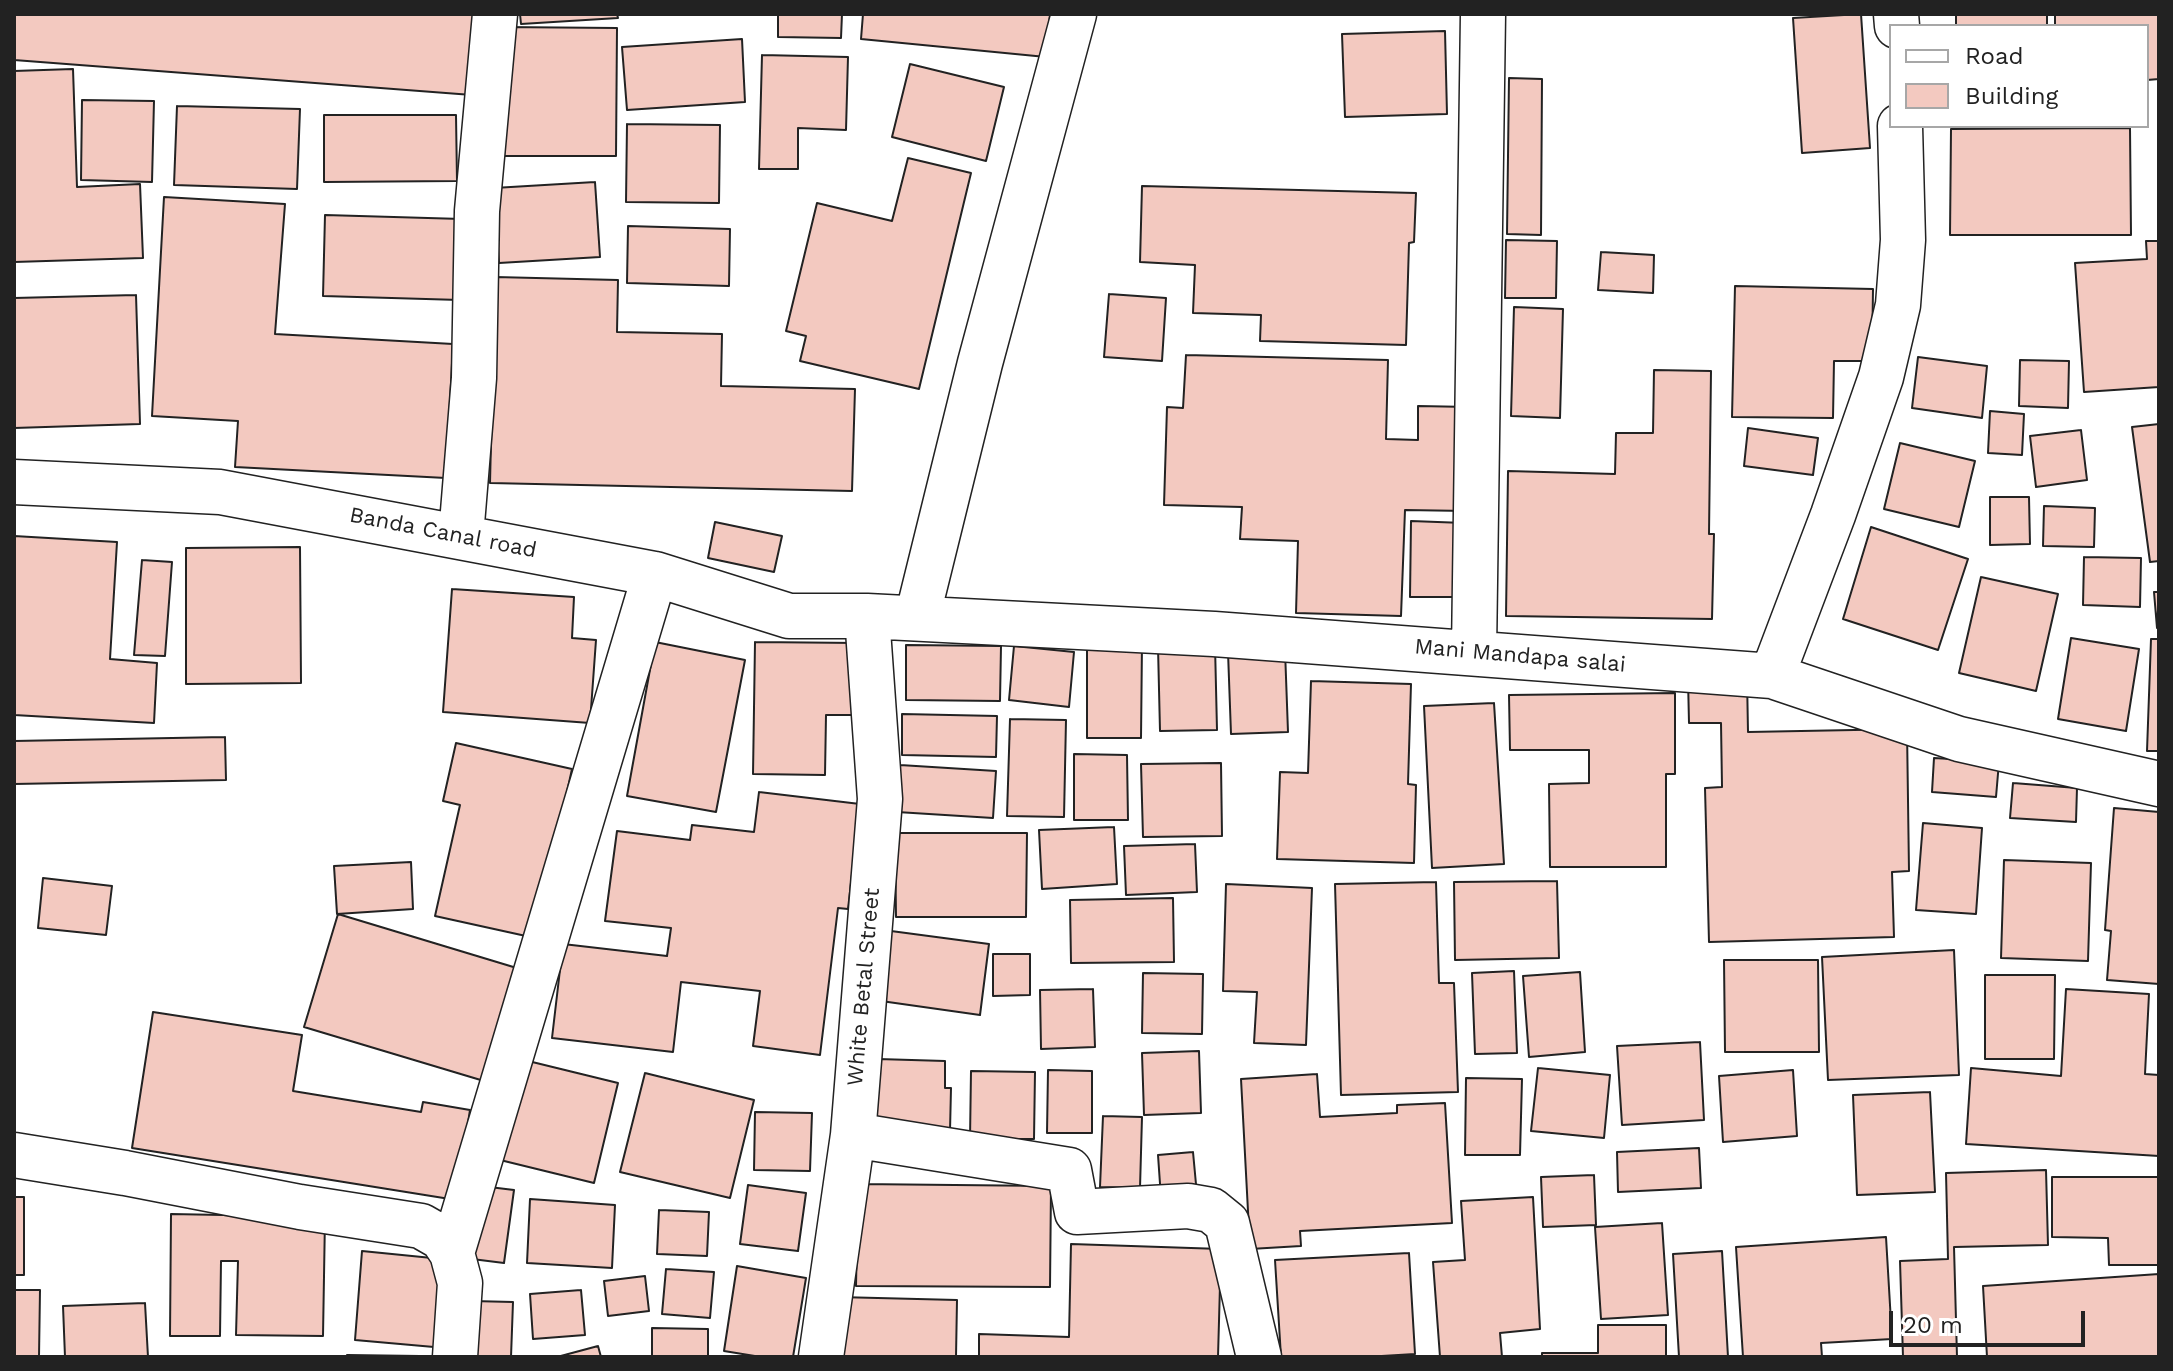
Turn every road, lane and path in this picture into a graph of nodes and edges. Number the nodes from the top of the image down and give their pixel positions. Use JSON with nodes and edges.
{"nodes":[{"id":1,"x":495,"y":14,"type":"edge"},
{"id":2,"x":1074,"y":14,"type":"edge"},
{"id":3,"x":1483,"y":14,"type":"edge"},
{"id":4,"x":1900,"y":128,"type":"edge"},
{"id":5,"x":14,"y":482,"type":"edge"},
{"id":6,"x":461,"y":536,"type":"junction"},
{"id":7,"x":655,"y":574,"type":"junction"},
{"id":8,"x":867,"y":616,"type":"junction"},
{"id":9,"x":917,"y":618,"type":"junction"},
{"id":10,"x":1474,"y":652,"type":"junction"},
{"id":11,"x":1772,"y":676,"type":"junction"},
{"id":12,"x":2159,"y":784,"type":"edge"},
{"id":13,"x":853,"y":1135,"type":"junction"},
{"id":14,"x":14,"y":1155,"type":"edge"},
{"id":15,"x":452,"y":1253,"type":"junction"},
{"id":16,"x":455,"y":1357,"type":"edge"},
{"id":17,"x":821,"y":1357,"type":"edge"},
{"id":18,"x":1259,"y":1357,"type":"edge"}],
"edges":[{"from":1,"to":6,"type":"street"},
{"from":2,"to":9,"type":"street"},
{"from":3,"to":10,"type":"street"},
{"from":4,"to":11,"type":"street"},
{"from":5,"to":6,"type":"street","name":"Banda Canal road"},
{"from":6,"to":7,"type":"street","name":"Banda Canal road"},
{"from":7,"to":8,"type":"street","name":"Banda Canal road"},
{"from":7,"to":15,"type":"street"},
{"from":8,"to":9,"type":"street","name":"Mani Mandapa salai"},
{"from":8,"to":13,"type":"street","name":"White Betal Street"},
{"from":9,"to":10,"type":"street","name":"Mani Mandapa salai"},
{"from":10,"to":11,"type":"street","name":"Mani Mandapa salai"},
{"from":11,"to":12,"type":"street","name":"Mani Mandapa salai"},
{"from":13,"to":17,"type":"street","name":"White Betal Street"},
{"from":13,"to":18,"type":"street"},
{"from":14,"to":15,"type":"street"},
{"from":15,"to":16,"type":"street"}]}
